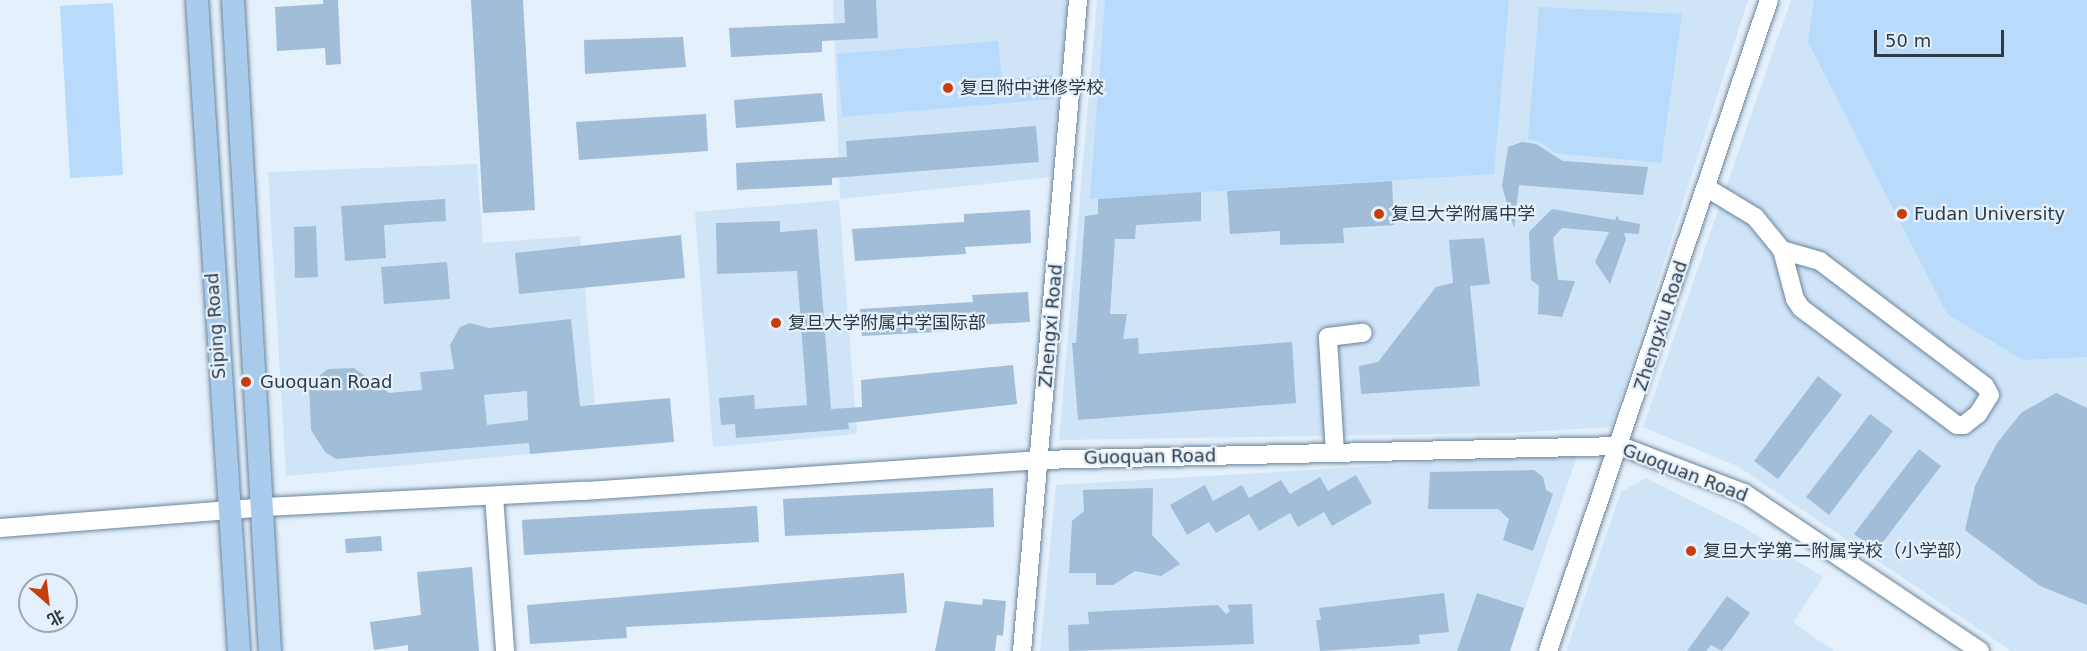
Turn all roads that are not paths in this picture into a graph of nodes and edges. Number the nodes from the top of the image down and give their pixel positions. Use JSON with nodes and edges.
{"nodes":[{"id":1,"x":197,"y":0,"type":"edge"},
{"id":2,"x":233,"y":0,"type":"edge"},
{"id":3,"x":1078,"y":0,"type":"edge"},
{"id":4,"x":1769,"y":0,"type":"edge"},
{"id":5,"x":1707,"y":188,"type":"junction"},
{"id":6,"x":1782,"y":250,"type":"junction"},
{"id":7,"x":1363,"y":333,"type":"dead end"},
{"id":8,"x":1621,"y":446,"type":"junction"},
{"id":9,"x":1335,"y":453,"type":"junction"},
{"id":10,"x":1039,"y":460,"type":"junction"},
{"id":11,"x":494,"y":495,"type":"junction"},
{"id":12,"x":265,"y":507,"type":"junction"},
{"id":13,"x":229,"y":511,"type":"junction"},
{"id":14,"x":0,"y":528,"type":"edge"},
{"id":15,"x":238,"y":651,"type":"edge"},
{"id":16,"x":270,"y":651,"type":"edge"},
{"id":17,"x":505,"y":651,"type":"edge"},
{"id":18,"x":1022,"y":651,"type":"edge"},
{"id":19,"x":1548,"y":651,"type":"edge"},
{"id":20,"x":1980,"y":651,"type":"edge"}],
"edges":[{"from":1,"to":13,"type":"main road","name":"Siping Road"},
{"from":2,"to":12,"type":"main road","name":"Siping Road"},
{"from":3,"to":10,"type":"street","name":"Zhengxi Road"},
{"from":4,"to":5,"type":"street","name":"Zhengxiu Road"},
{"from":5,"to":6,"type":"street"},
{"from":5,"to":8,"type":"street","name":"Zhengxiu Road"},
{"from":6,"to":6,"type":"street"},
{"from":7,"to":9,"type":"street"},
{"from":8,"to":9,"type":"street","name":"Guoquan Road"},
{"from":8,"to":19,"type":"street","name":"Zhengxiu Road"},
{"from":8,"to":20,"type":"street","name":"Guoquan Road"},
{"from":9,"to":10,"type":"street","name":"Guoquan Road"},
{"from":10,"to":11,"type":"street","name":"Guoquan Road"},
{"from":10,"to":18,"type":"street","name":"Zhengxi Road"},
{"from":11,"to":12,"type":"street","name":"Guoquan Road"},
{"from":11,"to":17,"type":"street"},
{"from":12,"to":13,"type":"street","name":"Guoquan Road"},
{"from":12,"to":16,"type":"main road","name":"Siping Road"},
{"from":13,"to":14,"type":"street"},
{"from":13,"to":15,"type":"main road","name":"Siping Road"}]}
